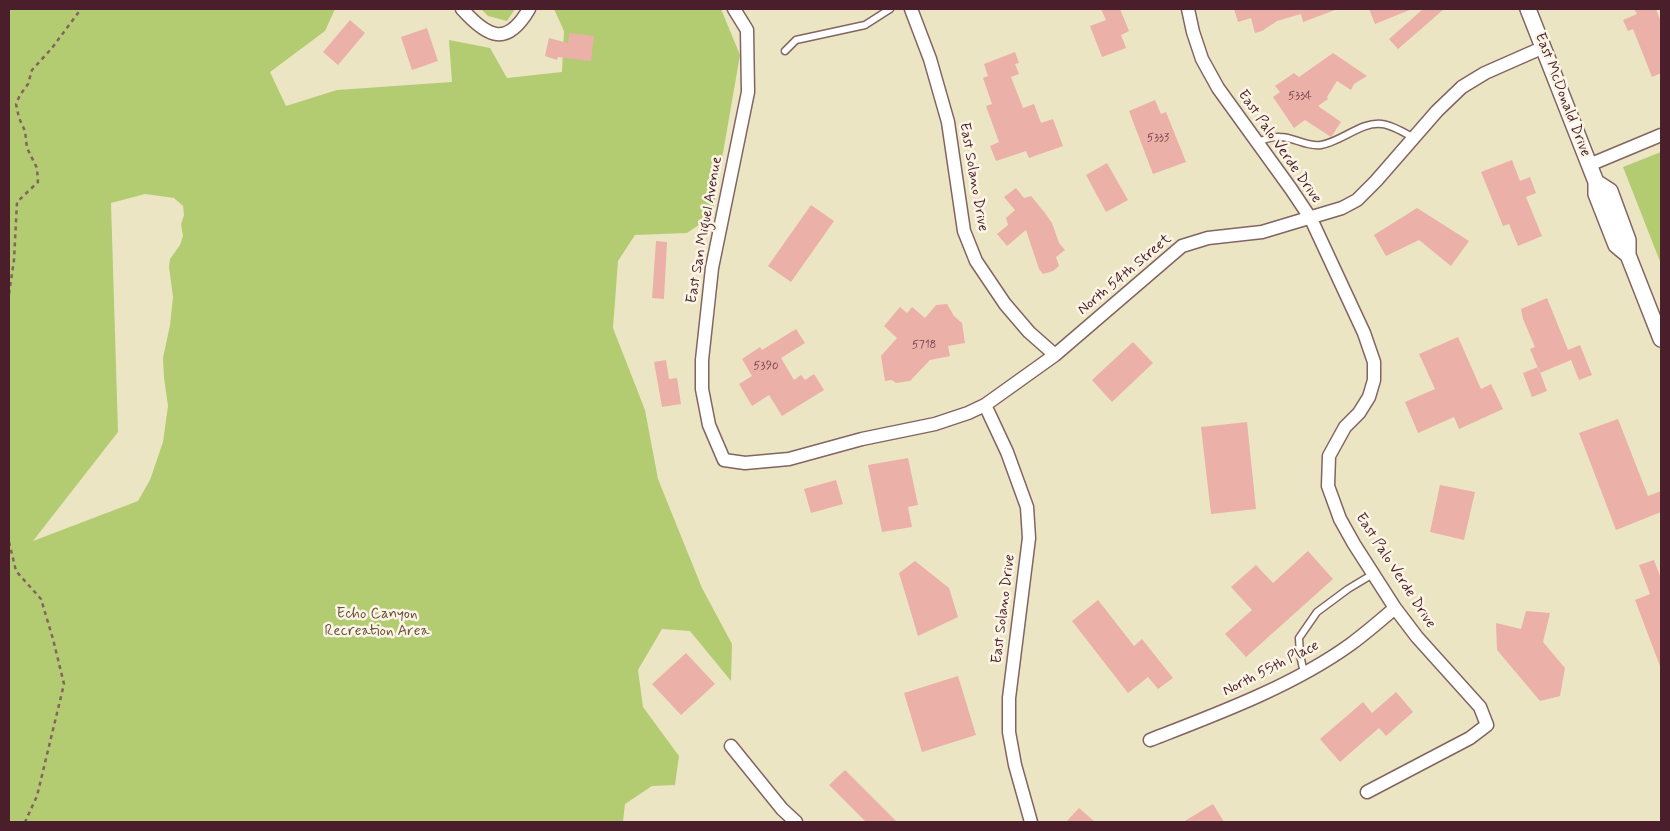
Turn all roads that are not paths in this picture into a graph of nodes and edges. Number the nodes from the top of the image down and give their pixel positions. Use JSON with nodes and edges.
{"nodes":[{"id":1,"x":462,"y":9,"type":"edge"},
{"id":2,"x":529,"y":9,"type":"edge"},
{"id":3,"x":734,"y":9,"type":"edge"},
{"id":4,"x":890,"y":9,"type":"edge"},
{"id":5,"x":911,"y":9,"type":"edge"},
{"id":6,"x":1188,"y":9,"type":"edge"},
{"id":7,"x":1528,"y":9,"type":"edge"},
{"id":8,"x":1544,"y":47,"type":"junction"},
{"id":9,"x":784,"y":51,"type":"dead end"},
{"id":10,"x":1661,"y":135,"type":"edge"},
{"id":11,"x":1414,"y":138,"type":"junction"},
{"id":12,"x":1257,"y":142,"type":"junction"},
{"id":13,"x":1589,"y":164,"type":"junction"},
{"id":14,"x":1311,"y":219,"type":"junction"},
{"id":15,"x":1661,"y":338,"type":"edge"},
{"id":16,"x":1055,"y":355,"type":"junction"},
{"id":17,"x":985,"y":405,"type":"junction"},
{"id":18,"x":724,"y":460,"type":"joint"},
{"id":19,"x":1373,"y":574,"type":"junction"},
{"id":20,"x":1395,"y":608,"type":"junction"},
{"id":21,"x":1304,"y":673,"type":"junction"},
{"id":22,"x":1150,"y":740,"type":"dead end"},
{"id":23,"x":730,"y":746,"type":"dead end"},
{"id":24,"x":1367,"y":792,"type":"dead end"},
{"id":25,"x":796,"y":822,"type":"edge"},
{"id":26,"x":1031,"y":822,"type":"edge"}],
"edges":[{"from":1,"to":2,"type":"street"},
{"from":3,"to":18,"type":"street","name":"East San Miguel Avenue"},
{"from":4,"to":9,"type":"lane"},
{"from":5,"to":16,"type":"street","name":"East Solano Drive"},
{"from":6,"to":12,"type":"street","name":"East Palo Verde Drive"},
{"from":7,"to":8,"type":"street","name":"East McDonald Drive"},
{"from":8,"to":11,"type":"street","name":"North 54th Street"},
{"from":8,"to":13,"type":"street","name":"East McDonald Drive"},
{"from":10,"to":13,"type":"street"},
{"from":11,"to":12,"type":"lane"},
{"from":11,"to":14,"type":"street","name":"North 54th Street"},
{"from":12,"to":14,"type":"street","name":"East Palo Verde Drive"},
{"from":13,"to":15,"type":"street","name":"East McDonald Drive"},
{"from":14,"to":16,"type":"street","name":"North 54th Street"},
{"from":14,"to":19,"type":"street","name":"East Palo Verde Drive"},
{"from":16,"to":17,"type":"street","name":"North 54th Street"},
{"from":17,"to":18,"type":"street","name":"North 54th Street"},
{"from":17,"to":26,"type":"street","name":"East Solano Drive"},
{"from":19,"to":20,"type":"street","name":"East Palo Verde Drive"},
{"from":19,"to":21,"type":"lane"},
{"from":20,"to":21,"type":"street","name":"North 55th Place"},
{"from":20,"to":24,"type":"street","name":"East Palo Verde Drive"},
{"from":21,"to":22,"type":"street","name":"North 55th Place"},
{"from":23,"to":25,"type":"street"}]}
